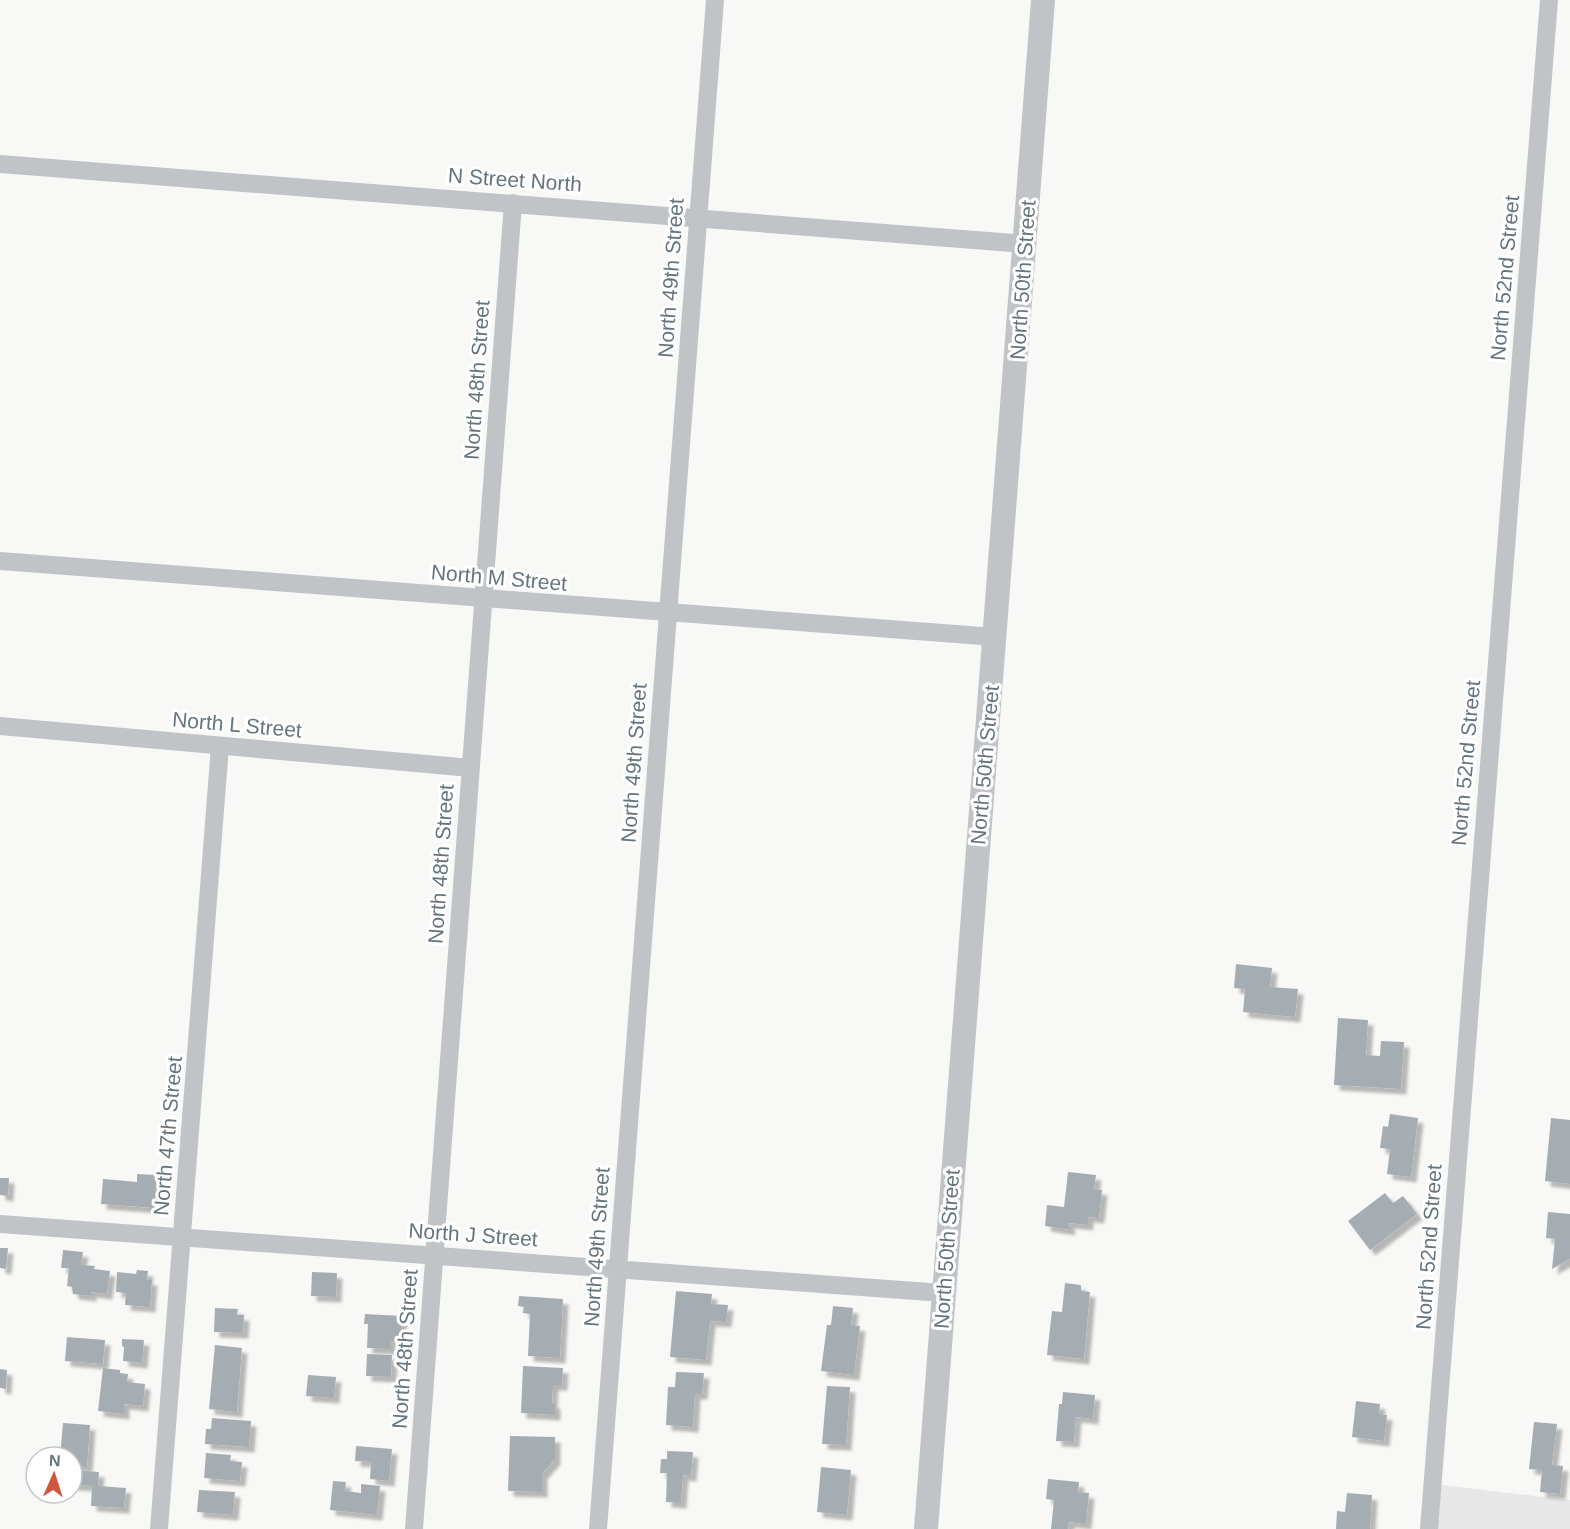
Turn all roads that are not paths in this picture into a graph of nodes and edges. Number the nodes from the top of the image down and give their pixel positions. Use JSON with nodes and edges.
{"nodes":[{"id":1,"x":715,"y":0,"type":"edge"},
{"id":2,"x":1043,"y":0,"type":"edge"},
{"id":3,"x":1549,"y":0,"type":"edge"},
{"id":4,"x":0,"y":164,"type":"edge"},
{"id":5,"x":513,"y":203,"type":"junction"},
{"id":6,"x":699,"y":217,"type":"junction"},
{"id":7,"x":1026,"y":244,"type":"junction"},
{"id":8,"x":0,"y":561,"type":"edge"},
{"id":9,"x":483,"y":599,"type":"junction"},
{"id":10,"x":668,"y":614,"type":"junction"},
{"id":11,"x":995,"y":637,"type":"junction"},
{"id":12,"x":0,"y":726,"type":"edge"},
{"id":13,"x":220,"y":746,"type":"junction"},
{"id":14,"x":471,"y":768,"type":"junction"},
{"id":15,"x":0,"y":1224,"type":"edge"},
{"id":16,"x":182,"y":1237,"type":"junction"},
{"id":17,"x":435,"y":1255,"type":"junction"},
{"id":18,"x":618,"y":1268,"type":"junction"},
{"id":19,"x":943,"y":1293,"type":"junction"},
{"id":20,"x":159,"y":1529,"type":"edge"},
{"id":21,"x":414,"y":1529,"type":"edge"},
{"id":22,"x":598,"y":1529,"type":"edge"},
{"id":23,"x":926,"y":1529,"type":"edge"},
{"id":24,"x":1429,"y":1529,"type":"edge"}],
"edges":[{"from":1,"to":6,"type":"street","name":"North 49th Street"},
{"from":2,"to":7,"type":"street","name":"North 50th Street"},
{"from":3,"to":24,"type":"street","name":"North 52nd Street"},
{"from":4,"to":5,"type":"street","name":"N Street North"},
{"from":5,"to":6,"type":"street","name":"N Street North"},
{"from":5,"to":9,"type":"street","name":"North 48th Street"},
{"from":6,"to":7,"type":"street","name":"N Street North"},
{"from":6,"to":10,"type":"street","name":"North 49th Street"},
{"from":7,"to":11,"type":"street","name":"North 50th Street"},
{"from":8,"to":9,"type":"street","name":"North M Street"},
{"from":9,"to":10,"type":"street","name":"North M Street"},
{"from":9,"to":14,"type":"street","name":"North 48th Street"},
{"from":10,"to":11,"type":"street","name":"North M Street"},
{"from":10,"to":18,"type":"street","name":"North 49th Street"},
{"from":11,"to":19,"type":"street","name":"North 50th Street"},
{"from":12,"to":13,"type":"street","name":"North L Street"},
{"from":13,"to":14,"type":"street","name":"North L Street"},
{"from":13,"to":16,"type":"street","name":"North 47th Street"},
{"from":14,"to":17,"type":"street","name":"North 48th Street"},
{"from":15,"to":16,"type":"street","name":"North J Street"},
{"from":16,"to":17,"type":"street","name":"North J Street"},
{"from":16,"to":20,"type":"street","name":"North 47th Street"},
{"from":17,"to":18,"type":"street","name":"North J Street"},
{"from":17,"to":21,"type":"street","name":"North 48th Street"},
{"from":18,"to":19,"type":"street","name":"North J Street"},
{"from":18,"to":22,"type":"street","name":"North 49th Street"},
{"from":19,"to":23,"type":"street","name":"North 50th Street"}]}
